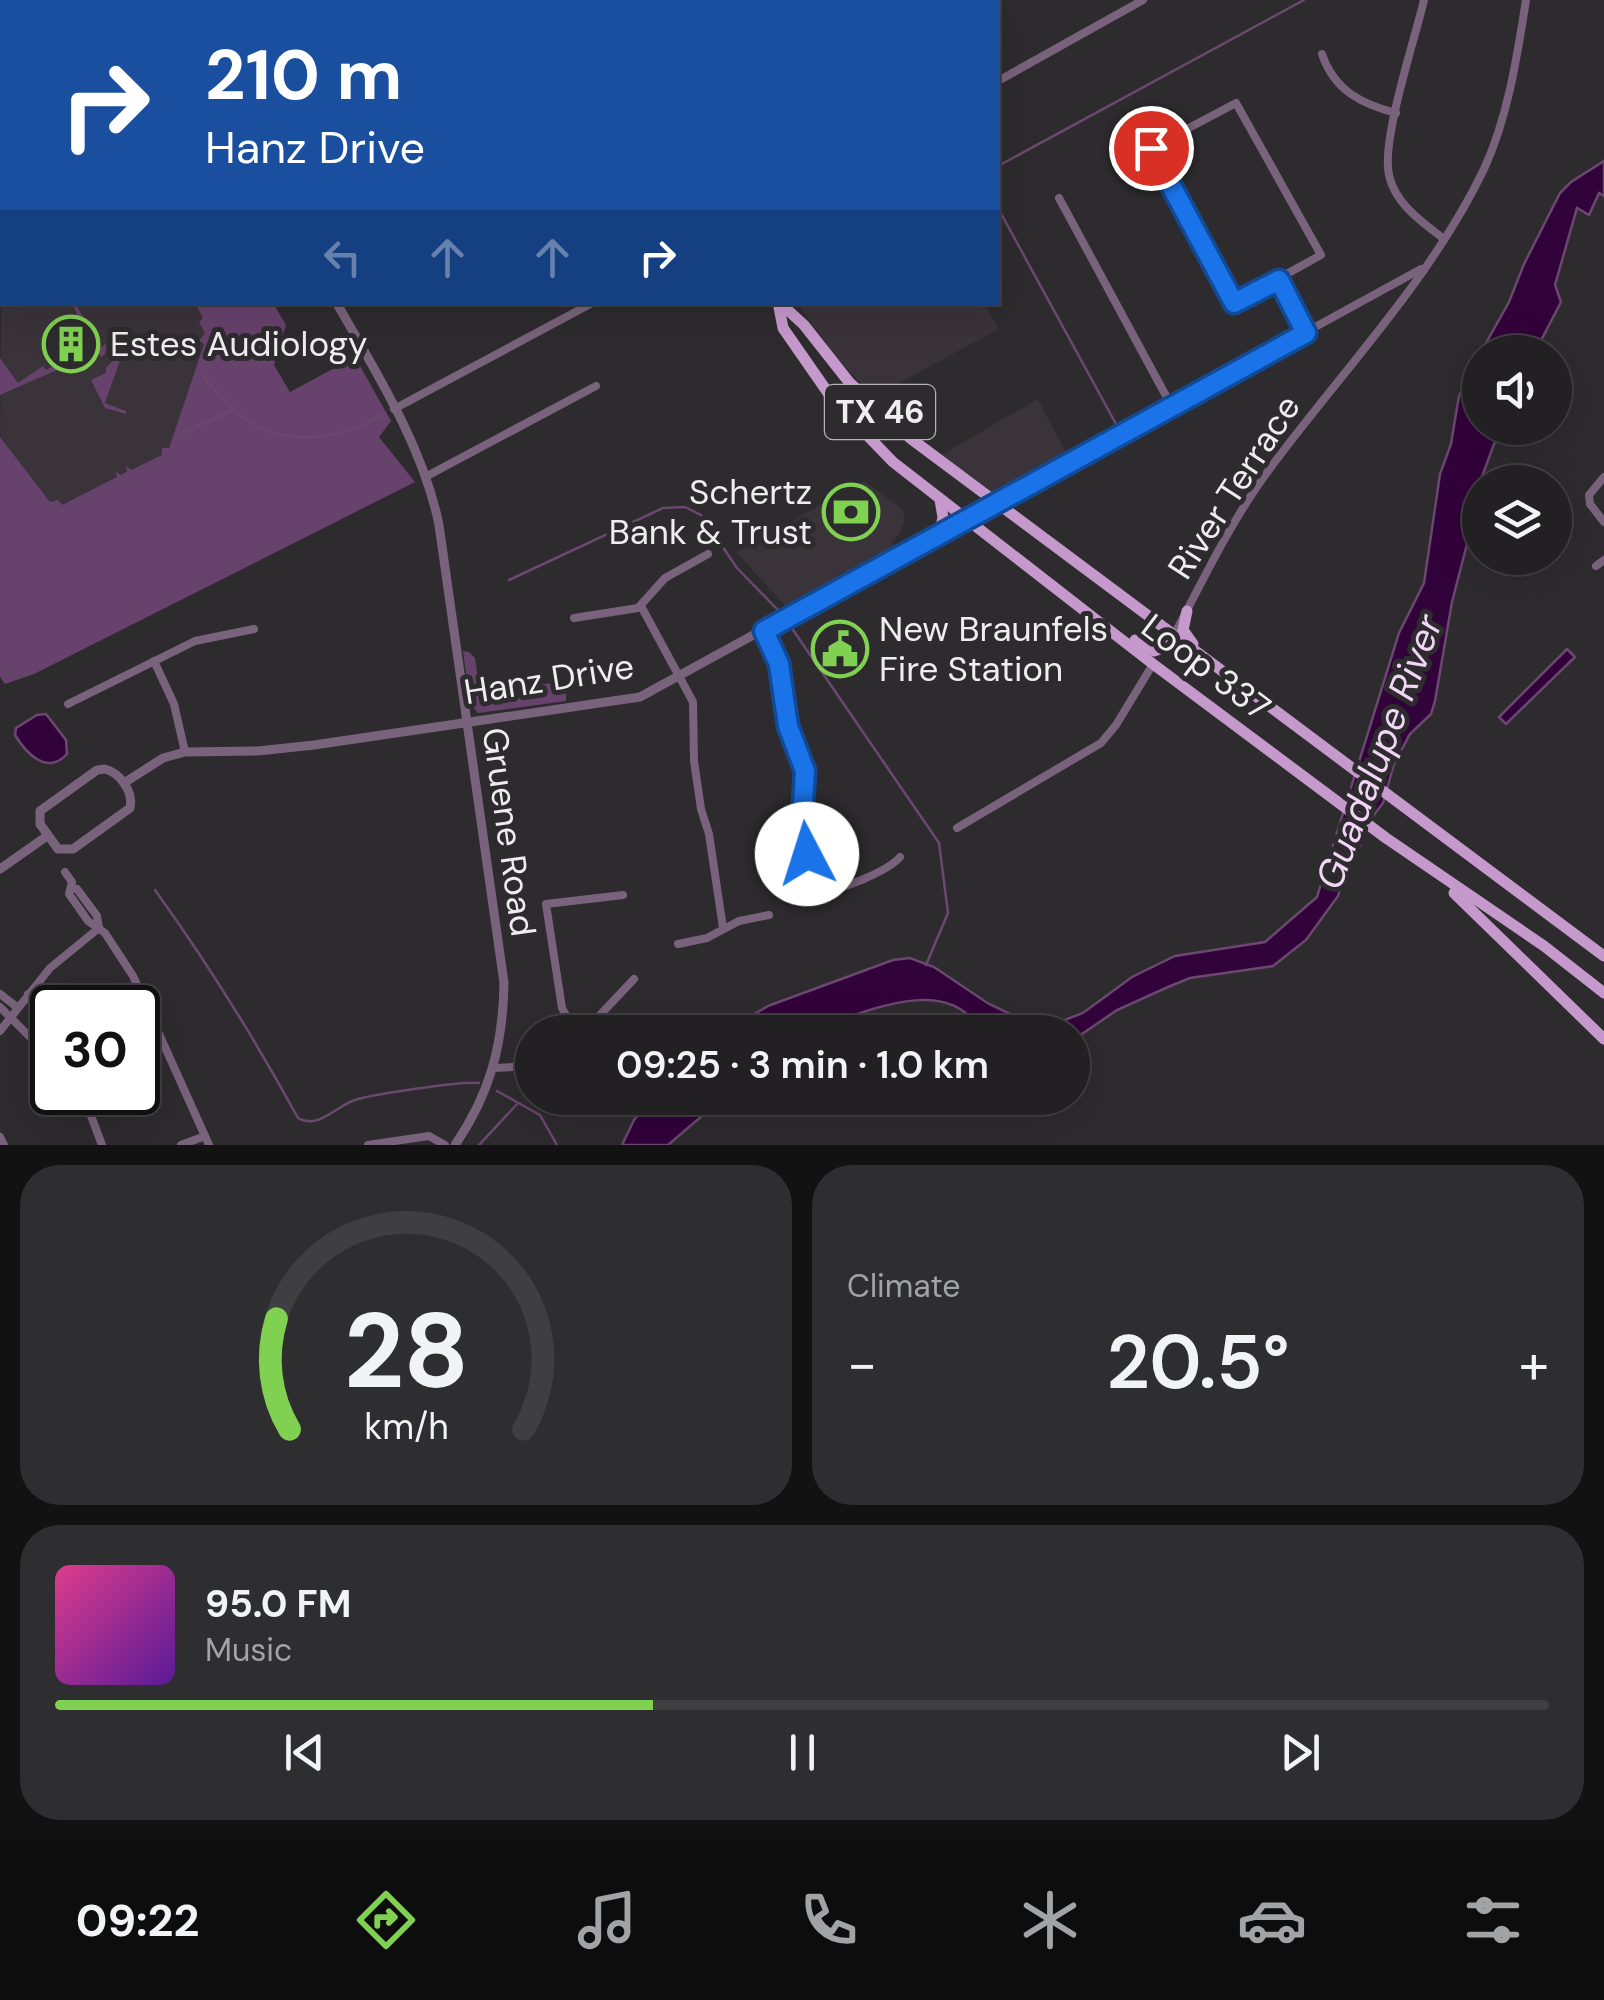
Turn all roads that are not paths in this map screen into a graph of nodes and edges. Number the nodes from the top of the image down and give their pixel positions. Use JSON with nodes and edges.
{"nodes":[{"id":1,"x":1144,"y":0,"type":"edge"},
{"id":2,"x":1424,"y":0,"type":"edge"},
{"id":3,"x":1526,"y":0,"type":"edge"},
{"id":4,"x":1322,"y":54,"type":"dead end"},
{"id":5,"x":1000,"y":80,"type":"edge"},
{"id":6,"x":1396,"y":114,"type":"junction"},
{"id":7,"x":1060,"y":198,"type":"dead end"},
{"id":8,"x":1444,"y":239,"type":"junction"},
{"id":9,"x":1425,"y":267,"type":"junction"},
{"id":10,"x":1279,"y":280,"type":"junction"},
{"id":11,"x":338,"y":305,"type":"edge"},
{"id":12,"x":588,"y":305,"type":"edge"},
{"id":13,"x":779,"y":305,"type":"edge"},
{"id":14,"x":781,"y":305,"type":"edge"},
{"id":15,"x":1306,"y":333,"type":"junction"},
{"id":16,"x":596,"y":386,"type":"dead end"},
{"id":17,"x":1172,"y":407,"type":"junction"},
{"id":18,"x":394,"y":409,"type":"junction"},
{"id":19,"x":427,"y":476,"type":"junction"},
{"id":20,"x":1604,"y":478,"type":"edge"},
{"id":21,"x":940,"y":500,"type":"junction"},
{"id":22,"x":999,"y":503,"type":"junction"},
{"id":23,"x":965,"y":519,"type":"junction"},
{"id":24,"x":1604,"y":522,"type":"edge"},
{"id":25,"x":940,"y":533,"type":"junction"},
{"id":26,"x":708,"y":554,"type":"dead end"},
{"id":27,"x":1077,"y":604,"type":"junction"},
{"id":28,"x":641,"y":606,"type":"junction"},
{"id":29,"x":1187,"y":611,"type":"junction"},
{"id":30,"x":574,"y":618,"type":"dead end"},
{"id":31,"x":1158,"y":623,"type":"junction"},
{"id":32,"x":254,"y":629,"type":"dead end"},
{"id":33,"x":764,"y":631,"type":"junction"},
{"id":34,"x":1174,"y":636,"type":"junction"},
{"id":35,"x":154,"y":661,"type":"junction"},
{"id":36,"x":1153,"y":664,"type":"junction"},
{"id":37,"x":680,"y":676,"type":"junction"},
{"id":38,"x":1244,"y":689,"type":"junction"},
{"id":39,"x":68,"y":704,"type":"dead end"},
{"id":40,"x":465,"y":721,"type":"junction"},
{"id":41,"x":185,"y":752,"type":"junction"},
{"id":42,"x":124,"y":783,"type":"junction"},
{"id":43,"x":958,"y":828,"type":"dead end"},
{"id":44,"x":47,"y":836,"type":"junction"},
{"id":45,"x":900,"y":857,"type":"dead end"},
{"id":46,"x":0,"y":869,"type":"edge"},
{"id":47,"x":65,"y":872,"type":"dead end"},
{"id":48,"x":1434,"y":872,"type":"junction"},
{"id":49,"x":622,"y":895,"type":"dead end"},
{"id":50,"x":770,"y":915,"type":"dead end"},
{"id":51,"x":99,"y":928,"type":"junction"},
{"id":52,"x":723,"y":928,"type":"junction"},
{"id":53,"x":1580,"y":939,"type":"junction"},
{"id":54,"x":678,"y":944,"type":"dead end"},
{"id":55,"x":1604,"y":948,"type":"edge"},
{"id":56,"x":1604,"y":956,"type":"edge"},
{"id":57,"x":634,"y":979,"type":"dead end"},
{"id":58,"x":1604,"y":992,"type":"edge"},
{"id":59,"x":0,"y":994,"type":"edge"},
{"id":60,"x":28,"y":994,"type":"junction"},
{"id":61,"x":30,"y":997,"type":"edge"},
{"id":62,"x":17,"y":1007,"type":"junction"},
{"id":63,"x":0,"y":1008,"type":"edge"},
{"id":64,"x":566,"y":1015,"type":"edge"},
{"id":65,"x":600,"y":1015,"type":"edge"},
{"id":66,"x":10,"y":1017,"type":"junction"},
{"id":67,"x":0,"y":1031,"type":"edge"},
{"id":68,"x":30,"y":1037,"type":"edge"},
{"id":69,"x":1604,"y":1039,"type":"edge"},
{"id":70,"x":515,"y":1067,"type":"edge"},
{"id":71,"x":494,"y":1068,"type":"junction"},
{"id":72,"x":90,"y":1115,"type":"edge"},
{"id":73,"x":0,"y":1136,"type":"edge"},
{"id":74,"x":206,"y":1140,"type":"edge"},
{"id":75,"x":4,"y":1145,"type":"edge"},
{"id":76,"x":102,"y":1145,"type":"edge"},
{"id":77,"x":181,"y":1145,"type":"edge"},
{"id":78,"x":368,"y":1145,"type":"edge"},
{"id":79,"x":445,"y":1145,"type":"edge"},
{"id":80,"x":455,"y":1145,"type":"edge"}],
"edges":[{"from":1,"to":5,"type":"street"},
{"from":2,"to":6,"type":"street"},
{"from":3,"to":8,"type":"street","name":"River Terrace"},
{"from":4,"to":6,"type":"street"},
{"from":6,"to":8,"type":"street"},
{"from":7,"to":17,"type":"street"},
{"from":8,"to":9,"type":"street","name":"River Terrace"},
{"from":9,"to":15,"type":"street","name":"Hanz Drive"},
{"from":9,"to":29,"type":"street","name":"River Terrace"},
{"from":10,"to":10,"type":"street"},
{"from":10,"to":15,"type":"street"},
{"from":11,"to":18,"type":"street","name":"Gruene Road"},
{"from":12,"to":18,"type":"street"},
{"from":13,"to":21,"type":"main road","name":"Loop 337","number":"TX 46"},
{"from":14,"to":22,"type":"main road","name":"Loop 337","number":"TX 46"},
{"from":15,"to":17,"type":"street","name":"Hanz Drive"},
{"from":16,"to":19,"type":"street"},
{"from":17,"to":22,"type":"street","name":"Hanz Drive"},
{"from":18,"to":19,"type":"street","name":"Gruene Road"},
{"from":19,"to":40,"type":"street","name":"Gruene Road"},
{"from":20,"to":24,"type":"street"},
{"from":21,"to":23,"type":"main road","name":"Loop 337","number":"TX 46"},
{"from":21,"to":25,"type":"main road"},
{"from":22,"to":23,"type":"street","name":"Hanz Drive"},
{"from":22,"to":31,"type":"main road","name":"Loop 337","number":"TX 46"},
{"from":23,"to":25,"type":"street","name":"Hanz Drive"},
{"from":23,"to":27,"type":"main road","name":"Loop 337","number":"TX 46"},
{"from":25,"to":33,"type":"street","name":"Hanz Drive"},
{"from":26,"to":28,"type":"street"},
{"from":27,"to":34,"type":"main road"},
{"from":27,"to":36,"type":"main road","name":"Loop 337","number":"TX 46"},
{"from":28,"to":30,"type":"street"},
{"from":28,"to":37,"type":"street"},
{"from":29,"to":31,"type":"main road"},
{"from":29,"to":34,"type":"street","name":"River Terrace"},
{"from":29,"to":38,"type":"main road"},
{"from":31,"to":34,"type":"main road","name":"Loop 337","number":"TX 46"},
{"from":32,"to":35,"type":"street"},
{"from":33,"to":37,"type":"street","name":"Hanz Drive"},
{"from":33,"to":45,"type":"street"},
{"from":34,"to":38,"type":"main road","name":"Loop 337","number":"TX 46"},
{"from":35,"to":39,"type":"street"},
{"from":35,"to":41,"type":"street"},
{"from":36,"to":43,"type":"street"},
{"from":36,"to":48,"type":"main road","name":"Loop 337","number":"TX 46"},
{"from":37,"to":40,"type":"street","name":"Hanz Drive"},
{"from":37,"to":52,"type":"street"},
{"from":38,"to":53,"type":"main road","name":"Loop 337","number":"TX 46"},
{"from":40,"to":41,"type":"street","name":"Hanz Drive"},
{"from":40,"to":71,"type":"street","name":"Gruene Road"},
{"from":41,"to":42,"type":"street","name":"Hanz Drive"},
{"from":42,"to":44,"type":"street"},
{"from":42,"to":44,"type":"street"},
{"from":44,"to":46,"type":"street"},
{"from":47,"to":51,"type":"street"},
{"from":48,"to":58,"type":"main road","name":"Loop 337","number":"TX 46"},
{"from":48,"to":69,"type":"main road"},
{"from":49,"to":64,"type":"street"},
{"from":50,"to":52,"type":"street"},
{"from":51,"to":60,"type":"street"},
{"from":51,"to":74,"type":"street"},
{"from":52,"to":54,"type":"street"},
{"from":53,"to":55,"type":"main road"},
{"from":53,"to":56,"type":"main road","name":"Loop 337","number":"TX 46"},
{"from":57,"to":65,"type":"street"},
{"from":59,"to":62,"type":"street"},
{"from":60,"to":61,"type":"street"},
{"from":60,"to":62,"type":"street"},
{"from":62,"to":66,"type":"street"},
{"from":63,"to":66,"type":"street"},
{"from":66,"to":67,"type":"street"},
{"from":66,"to":68,"type":"street"},
{"from":70,"to":71,"type":"street"},
{"from":71,"to":80,"type":"street","name":"Gruene Road"},
{"from":72,"to":76,"type":"street"},
{"from":73,"to":75,"type":"street"},
{"from":74,"to":77,"type":"street"},
{"from":78,"to":79,"type":"street"}]}
